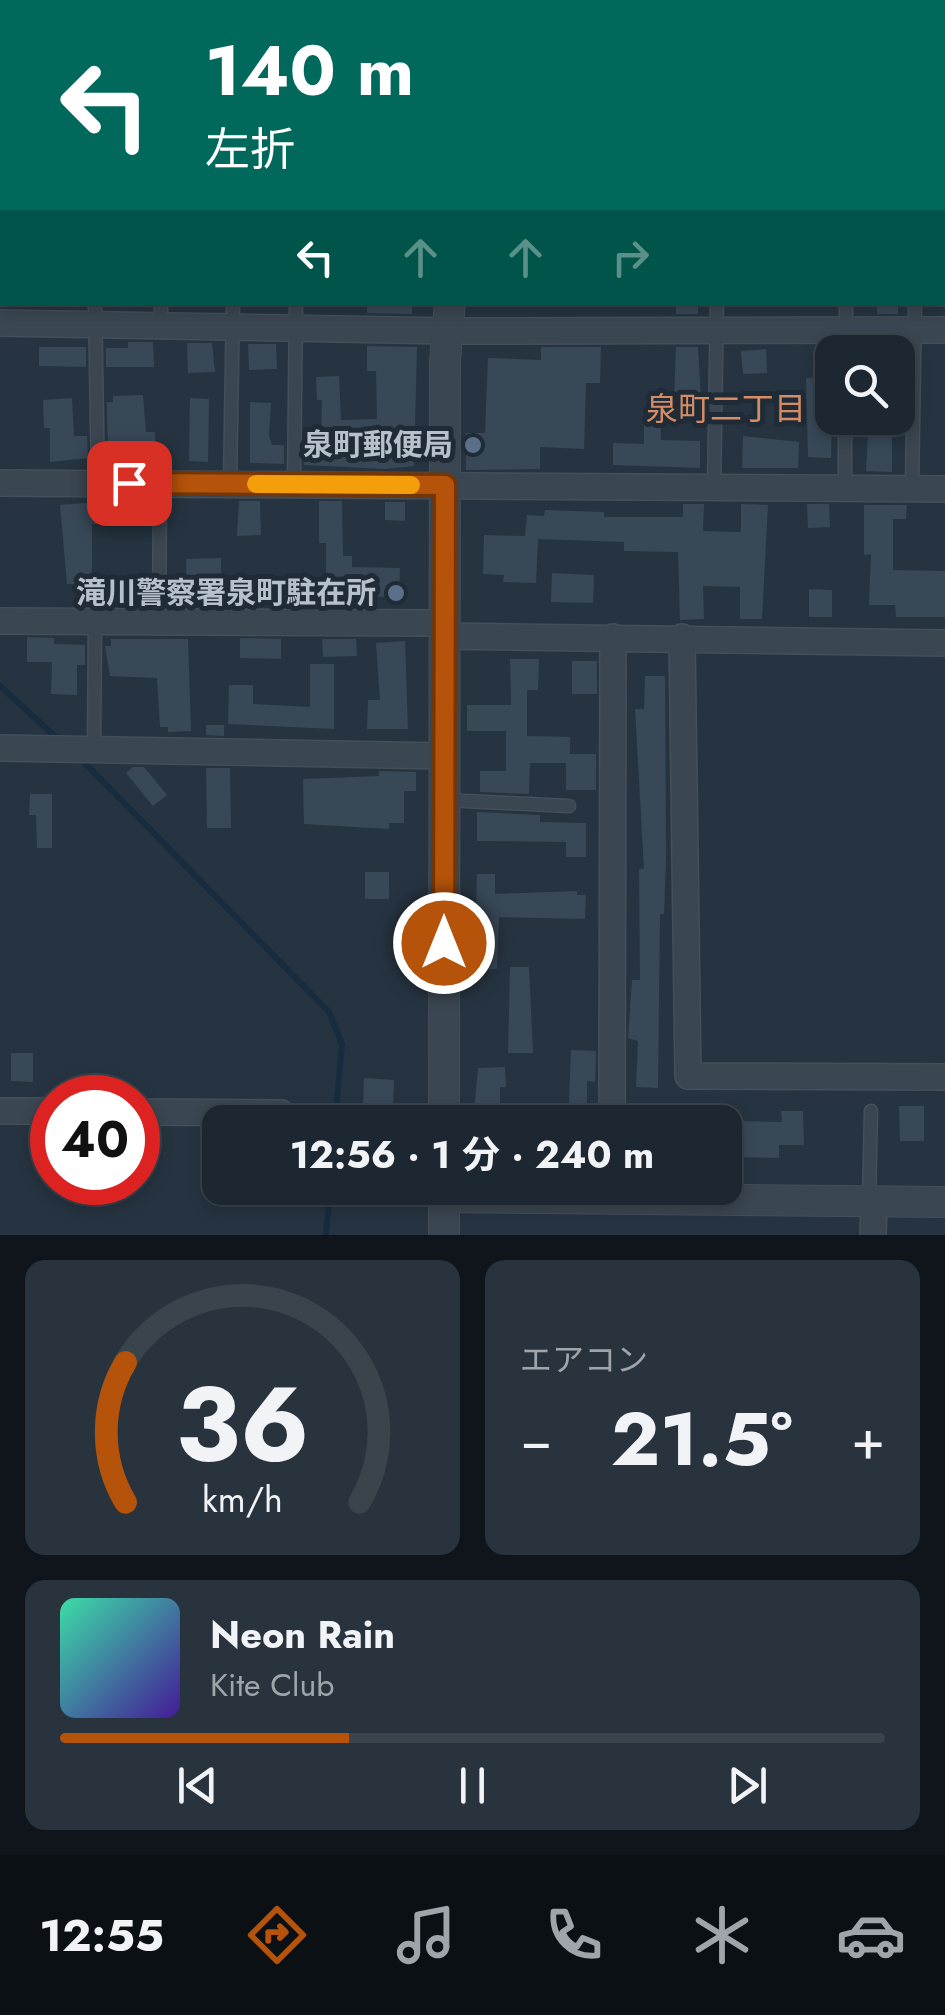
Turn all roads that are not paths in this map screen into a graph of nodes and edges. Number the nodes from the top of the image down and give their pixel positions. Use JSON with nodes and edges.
{"nodes":[{"id":1,"x":717,"y":305,"type":"edge"},
{"id":2,"x":846,"y":305,"type":"edge"},
{"id":3,"x":916,"y":305,"type":"edge"},
{"id":4,"x":27,"y":313,"type":"edge"},
{"id":5,"x":96,"y":314,"type":"edge"},
{"id":6,"x":161,"y":314,"type":"edge"},
{"id":7,"x":234,"y":315,"type":"edge"},
{"id":8,"x":296,"y":315,"type":"edge"},
{"id":9,"x":450,"y":317,"type":"edge"},
{"id":10,"x":0,"y":323,"type":"edge"},
{"id":11,"x":718,"y":330,"type":"junction"},
{"id":12,"x":914,"y":330,"type":"junction"},
{"id":13,"x":945,"y":330,"type":"edge"},
{"id":14,"x":846,"y":335,"type":"edge"},
{"id":15,"x":886,"y":335,"type":"edge"},
{"id":16,"x":815,"y":339,"type":"edge"},
{"id":17,"x":846,"y":435,"type":"edge"},
{"id":18,"x":0,"y":482,"type":"edge"},
{"id":19,"x":98,"y":483,"type":"junction"},
{"id":20,"x":160,"y":484,"type":"junction"},
{"id":21,"x":230,"y":484,"type":"junction"},
{"id":22,"x":294,"y":484,"type":"junction"},
{"id":23,"x":445,"y":485,"type":"junction"},
{"id":24,"x":714,"y":488,"type":"junction"},
{"id":25,"x":845,"y":488,"type":"junction"},
{"id":26,"x":912,"y":489,"type":"junction"},
{"id":27,"x":945,"y":489,"type":"edge"},
{"id":28,"x":0,"y":621,"type":"edge"},
{"id":29,"x":95,"y":622,"type":"junction"},
{"id":30,"x":159,"y":622,"type":"junction"},
{"id":31,"x":445,"y":630,"type":"junction"},
{"id":32,"x":613,"y":637,"type":"junction"},
{"id":33,"x":682,"y":637,"type":"junction"},
{"id":34,"x":945,"y":643,"type":"edge"},
{"id":35,"x":0,"y":748,"type":"edge"},
{"id":36,"x":94,"y":750,"type":"junction"},
{"id":37,"x":445,"y":756,"type":"junction"},
{"id":38,"x":445,"y":800,"type":"junction"},
{"id":39,"x":568,"y":806,"type":"dead end"},
{"id":40,"x":945,"y":1077,"type":"edge"},
{"id":41,"x":444,"y":1105,"type":"edge"},
{"id":42,"x":612,"y":1105,"type":"edge"},
{"id":43,"x":0,"y":1111,"type":"edge"},
{"id":44,"x":30,"y":1111,"type":"edge"},
{"id":45,"x":871,"y":1111,"type":"dead end"},
{"id":46,"x":160,"y":1112,"type":"edge"},
{"id":47,"x":202,"y":1112,"type":"edge"},
{"id":48,"x":742,"y":1197,"type":"edge"},
{"id":49,"x":871,"y":1202,"type":"junction"},
{"id":50,"x":945,"y":1202,"type":"edge"},
{"id":51,"x":444,"y":1205,"type":"edge"},
{"id":52,"x":444,"y":1235,"type":"edge"},
{"id":53,"x":873,"y":1235,"type":"edge"}],
"edges":[{"from":1,"to":11,"type":"lane"},
{"from":2,"to":14,"type":"lane"},
{"from":3,"to":12,"type":"lane"},
{"from":4,"to":5,"type":"street"},
{"from":4,"to":10,"type":"street"},
{"from":5,"to":6,"type":"street"},
{"from":5,"to":19,"type":"lane"},
{"from":6,"to":7,"type":"street"},
{"from":7,"to":8,"type":"street"},
{"from":7,"to":21,"type":"lane"},
{"from":8,"to":9,"type":"street"},
{"from":8,"to":22,"type":"lane"},
{"from":9,"to":11,"type":"street"},
{"from":9,"to":23,"type":"street"},
{"from":11,"to":16,"type":"street"},
{"from":11,"to":24,"type":"lane"},
{"from":12,"to":13,"type":"street"},
{"from":12,"to":15,"type":"street"},
{"from":12,"to":26,"type":"lane"},
{"from":17,"to":25,"type":"lane"},
{"from":18,"to":19,"type":"street"},
{"from":19,"to":20,"type":"street"},
{"from":20,"to":21,"type":"street"},
{"from":20,"to":30,"type":"lane"},
{"from":21,"to":22,"type":"street"},
{"from":22,"to":23,"type":"street"},
{"from":23,"to":24,"type":"street"},
{"from":23,"to":31,"type":"street"},
{"from":24,"to":25,"type":"street"},
{"from":25,"to":26,"type":"street"},
{"from":26,"to":27,"type":"street"},
{"from":28,"to":29,"type":"street"},
{"from":29,"to":30,"type":"street"},
{"from":29,"to":36,"type":"lane"},
{"from":30,"to":31,"type":"street"},
{"from":31,"to":32,"type":"street"},
{"from":31,"to":37,"type":"street"},
{"from":32,"to":33,"type":"street"},
{"from":32,"to":42,"type":"street"},
{"from":33,"to":34,"type":"street"},
{"from":33,"to":40,"type":"street"},
{"from":35,"to":36,"type":"street"},
{"from":36,"to":37,"type":"street"},
{"from":37,"to":38,"type":"street"},
{"from":38,"to":39,"type":"lane"},
{"from":38,"to":41,"type":"street"},
{"from":43,"to":44,"type":"street"},
{"from":45,"to":49,"type":"lane"},
{"from":46,"to":47,"type":"street"},
{"from":48,"to":49,"type":"street"},
{"from":49,"to":50,"type":"street"},
{"from":49,"to":53,"type":"street"},
{"from":51,"to":52,"type":"street"}]}
